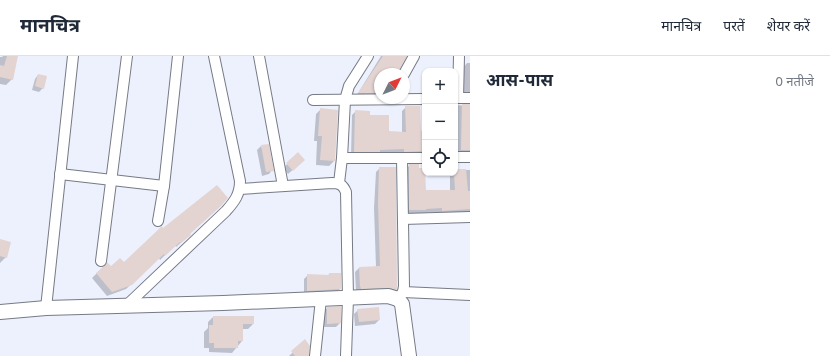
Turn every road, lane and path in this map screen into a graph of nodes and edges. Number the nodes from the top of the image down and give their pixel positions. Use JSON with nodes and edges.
{"nodes":[{"id":1,"x":73,"y":56,"type":"edge"},
{"id":2,"x":127,"y":56,"type":"edge"},
{"id":3,"x":178,"y":56,"type":"edge"},
{"id":4,"x":214,"y":56,"type":"edge"},
{"id":5,"x":259,"y":56,"type":"edge"},
{"id":6,"x":368,"y":56,"type":"edge"},
{"id":7,"x":414,"y":56,"type":"edge"},
{"id":8,"x":459,"y":56,"type":"edge"},
{"id":9,"x":407,"y":68,"type":"edge"},
{"id":10,"x":458,"y":77,"type":"edge"},
{"id":11,"x":458,"y":98,"type":"edge"},
{"id":12,"x":470,"y":98,"type":"edge"},
{"id":13,"x":374,"y":99,"type":"edge"},
{"id":14,"x":410,"y":99,"type":"edge"},
{"id":15,"x":422,"y":99,"type":"edge"},
{"id":16,"x":313,"y":100,"type":"dead end"},
{"id":17,"x":345,"y":100,"type":"junction"},
{"id":18,"x":458,"y":157,"type":"edge"},
{"id":19,"x":470,"y":157,"type":"edge"},
{"id":20,"x":342,"y":158,"type":"junction"},
{"id":21,"x":402,"y":158,"type":"junction"},
{"id":22,"x":422,"y":158,"type":"edge"},
{"id":23,"x":60,"y":174,"type":"junction"},
{"id":24,"x":111,"y":180,"type":"junction"},
{"id":25,"x":339,"y":183,"type":"junction"},
{"id":26,"x":164,"y":186,"type":"junction"},
{"id":27,"x":283,"y":186,"type":"junction"},
{"id":28,"x":240,"y":189,"type":"junction"},
{"id":29,"x":470,"y":217,"type":"edge"},
{"id":30,"x":403,"y":219,"type":"junction"},
{"id":31,"x":158,"y":221,"type":"dead end"},
{"id":32,"x":101,"y":261,"type":"dead end"},
{"id":33,"x":470,"y":295,"type":"edge"},
{"id":34,"x":400,"y":296,"type":"junction"},
{"id":35,"x":348,"y":298,"type":"junction"},
{"id":36,"x":320,"y":299,"type":"junction"},
{"id":37,"x":127,"y":305,"type":"junction"},
{"id":38,"x":46,"y":308,"type":"junction"},
{"id":39,"x":0,"y":312,"type":"edge"},
{"id":40,"x":315,"y":356,"type":"edge"},
{"id":41,"x":346,"y":356,"type":"edge"},
{"id":42,"x":409,"y":356,"type":"edge"}],
"edges":[{"from":1,"to":23,"type":"street"},
{"from":2,"to":24,"type":"street"},
{"from":3,"to":26,"type":"street"},
{"from":4,"to":28,"type":"street"},
{"from":5,"to":27,"type":"street"},
{"from":6,"to":17,"type":"street"},
{"from":7,"to":9,"type":"street"},
{"from":8,"to":10,"type":"street"},
{"from":11,"to":12,"type":"street"},
{"from":13,"to":17,"type":"street"},
{"from":14,"to":15,"type":"street"},
{"from":16,"to":17,"type":"street"},
{"from":17,"to":20,"type":"street"},
{"from":18,"to":19,"type":"street"},
{"from":20,"to":21,"type":"street"},
{"from":20,"to":25,"type":"street"},
{"from":21,"to":22,"type":"street"},
{"from":21,"to":30,"type":"street"},
{"from":23,"to":24,"type":"street"},
{"from":23,"to":38,"type":"street"},
{"from":24,"to":26,"type":"street"},
{"from":24,"to":32,"type":"street"},
{"from":25,"to":27,"type":"street"},
{"from":25,"to":35,"type":"street"},
{"from":26,"to":31,"type":"street"},
{"from":27,"to":28,"type":"street"},
{"from":28,"to":37,"type":"street"},
{"from":29,"to":30,"type":"street"},
{"from":30,"to":34,"type":"street"},
{"from":33,"to":34,"type":"street"},
{"from":34,"to":35,"type":"street"},
{"from":34,"to":42,"type":"street"},
{"from":35,"to":36,"type":"street"},
{"from":35,"to":41,"type":"street"},
{"from":36,"to":37,"type":"street"},
{"from":36,"to":40,"type":"street"},
{"from":37,"to":38,"type":"street"},
{"from":38,"to":39,"type":"street"}]}
